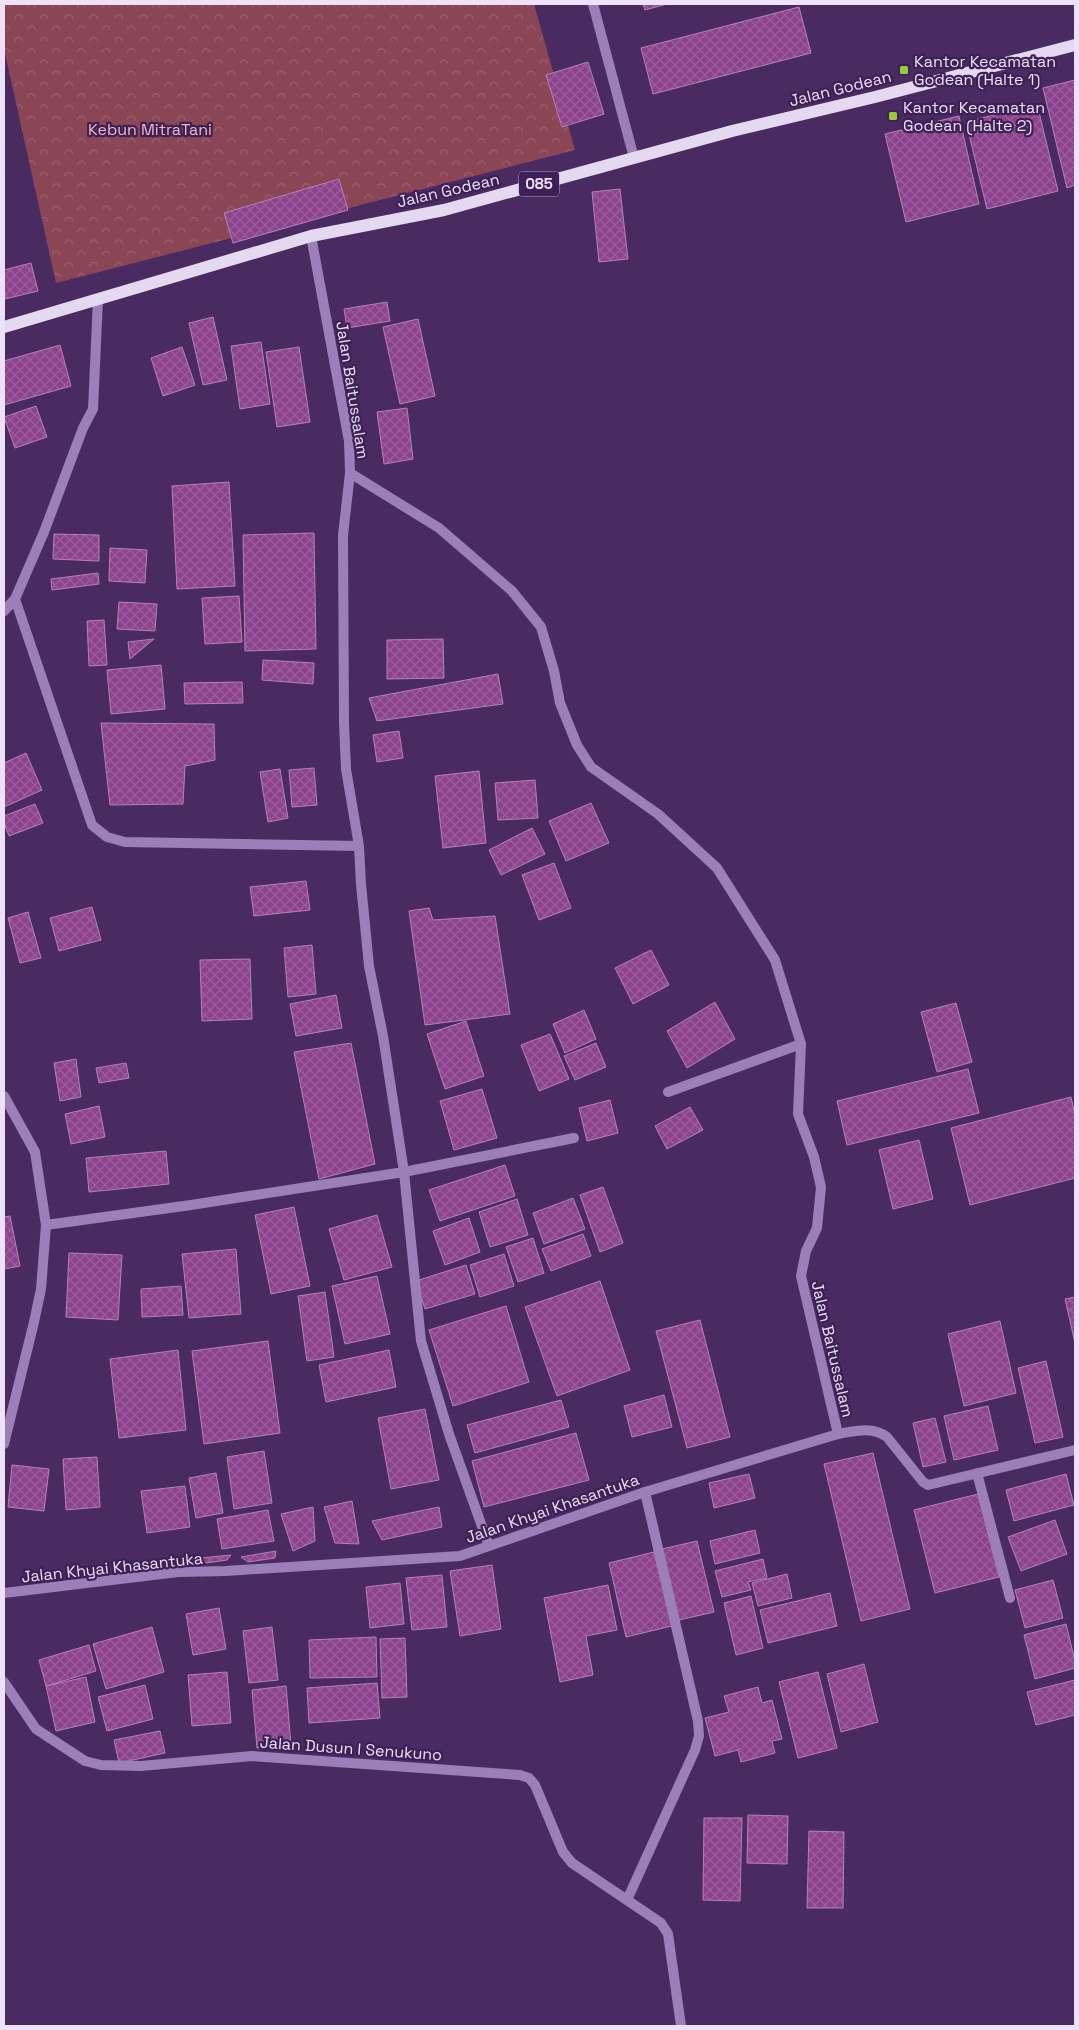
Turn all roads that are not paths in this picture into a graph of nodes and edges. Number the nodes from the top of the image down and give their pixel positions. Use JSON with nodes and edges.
{"nodes":[{"id":1,"x":593,"y":4,"type":"edge"},
{"id":2,"x":1075,"y":44,"type":"edge"},
{"id":3,"x":634,"y":158,"type":"junction"},
{"id":4,"x":311,"y":236,"type":"junction"},
{"id":5,"x":98,"y":299,"type":"junction"},
{"id":6,"x":4,"y":327,"type":"edge"},
{"id":7,"x":350,"y":473,"type":"junction"},
{"id":8,"x":15,"y":599,"type":"junction"},
{"id":9,"x":4,"y":611,"type":"edge"},
{"id":10,"x":359,"y":846,"type":"junction"},
{"id":11,"x":801,"y":1044,"type":"junction"},
{"id":12,"x":668,"y":1092,"type":"dead end"},
{"id":13,"x":4,"y":1096,"type":"edge"},
{"id":14,"x":574,"y":1138,"type":"dead end"},
{"id":15,"x":404,"y":1172,"type":"junction"},
{"id":16,"x":46,"y":1225,"type":"junction"},
{"id":17,"x":838,"y":1434,"type":"junction"},
{"id":18,"x":4,"y":1444,"type":"edge"},
{"id":19,"x":1075,"y":1450,"type":"edge"},
{"id":20,"x":977,"y":1473,"type":"junction"},
{"id":21,"x":645,"y":1492,"type":"junction"},
{"id":22,"x":489,"y":1546,"type":"junction"},
{"id":23,"x":4,"y":1593,"type":"edge"},
{"id":24,"x":1010,"y":1598,"type":"dead end"},
{"id":25,"x":4,"y":1682,"type":"edge"},
{"id":26,"x":627,"y":1900,"type":"junction"},
{"id":27,"x":681,"y":2026,"type":"edge"}],
"edges":[{"from":1,"to":3,"type":"street"},
{"from":2,"to":3,"type":"main road","name":"Jalan Godean","number":"085"},
{"from":3,"to":4,"type":"main road","name":"Jalan Godean","number":"085"},
{"from":4,"to":5,"type":"main road","name":"Jalan Godean","number":"085"},
{"from":4,"to":7,"type":"street","name":"Jalan Baitussalam"},
{"from":5,"to":6,"type":"main road","name":"Jalan Godean","number":"085"},
{"from":5,"to":8,"type":"street"},
{"from":7,"to":10,"type":"street"},
{"from":7,"to":11,"type":"street","name":"Jalan Baitussalam"},
{"from":8,"to":9,"type":"street"},
{"from":8,"to":10,"type":"street"},
{"from":10,"to":15,"type":"street"},
{"from":11,"to":12,"type":"street"},
{"from":11,"to":17,"type":"street","name":"Jalan Baitussalam"},
{"from":13,"to":16,"type":"street"},
{"from":14,"to":15,"type":"street"},
{"from":15,"to":16,"type":"street"},
{"from":15,"to":22,"type":"street"},
{"from":16,"to":18,"type":"street"},
{"from":17,"to":20,"type":"street","name":"Jalan Khyai Khasantuka"},
{"from":17,"to":21,"type":"street","name":"Jalan Khyai Khasantuka"},
{"from":19,"to":20,"type":"street","name":"Jalan Khyai Khasantuka"},
{"from":20,"to":24,"type":"street"},
{"from":21,"to":22,"type":"street","name":"Jalan Khyai Khasantuka"},
{"from":21,"to":26,"type":"street"},
{"from":22,"to":23,"type":"street","name":"Jalan Khyai Khasantuka"},
{"from":25,"to":26,"type":"street","name":"Jalan Dusun I Senukuno"},
{"from":26,"to":27,"type":"street","name":"Jalan Dusun I Senukuno"}]}
